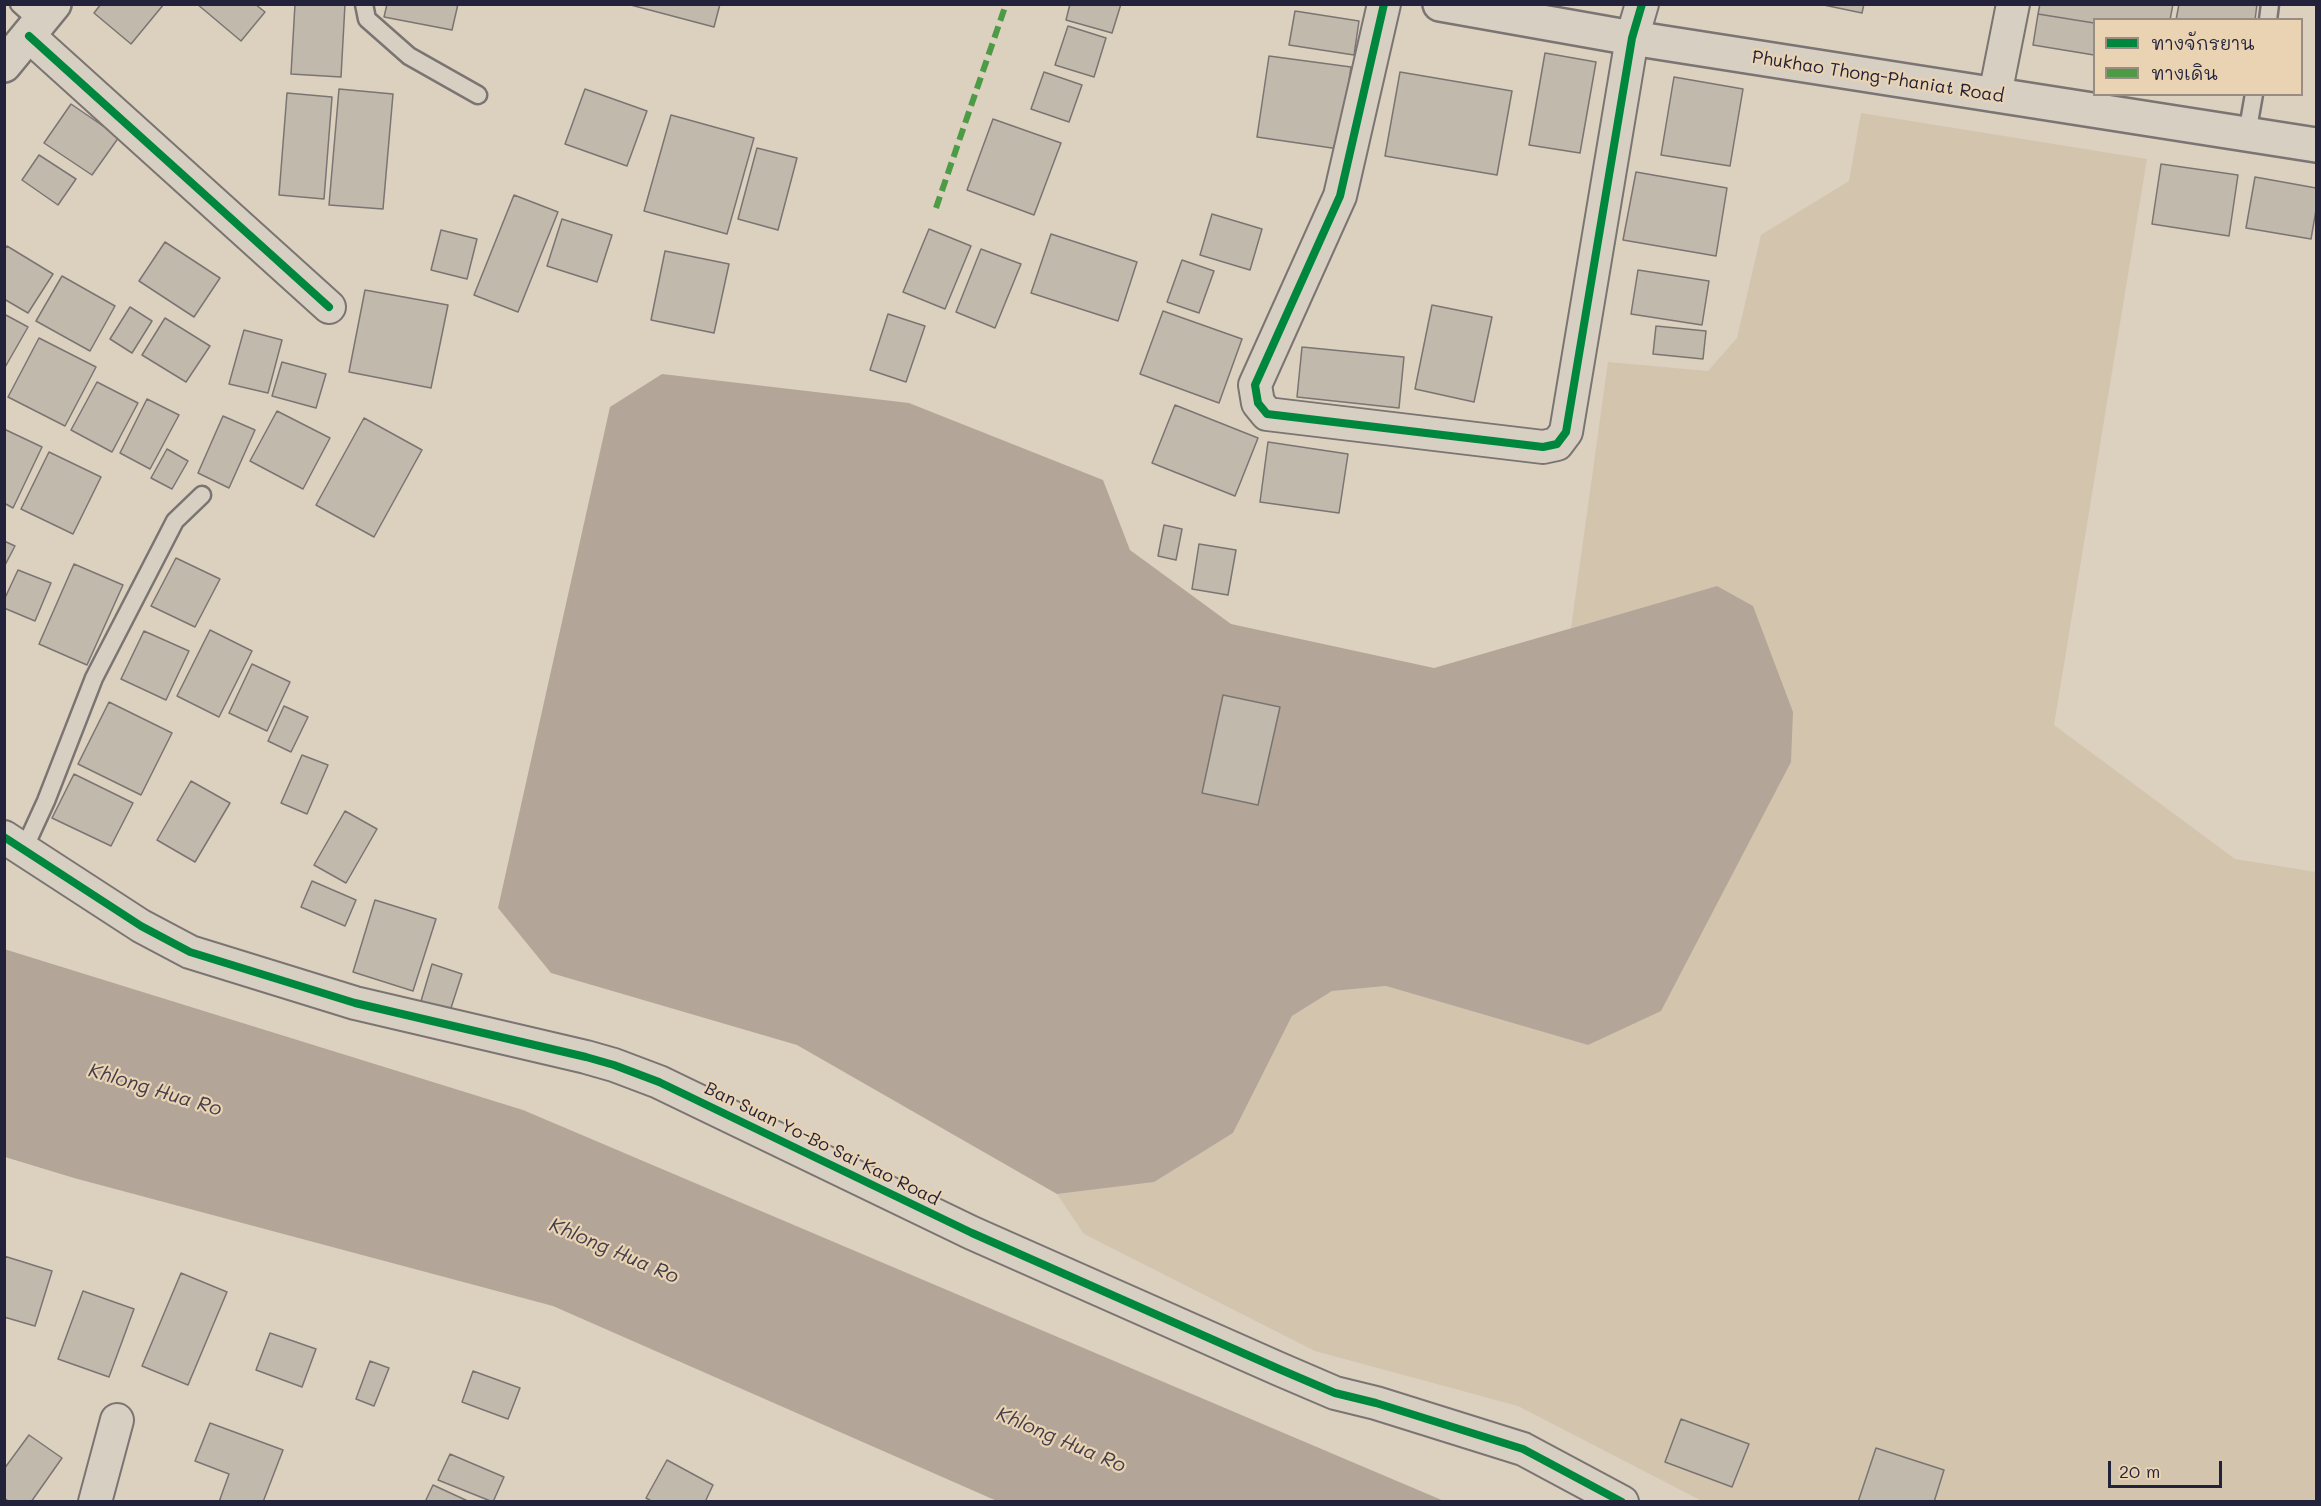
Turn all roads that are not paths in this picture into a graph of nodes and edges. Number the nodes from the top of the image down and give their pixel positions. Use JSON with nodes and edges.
{"nodes":[{"id":1,"x":364,"y":4,"type":"edge"},
{"id":2,"x":1384,"y":4,"type":"edge"},
{"id":3,"x":1440,"y":4,"type":"edge"},
{"id":4,"x":1642,"y":4,"type":"edge"},
{"id":5,"x":2013,"y":4,"type":"edge"},
{"id":6,"x":35,"y":17,"type":"edge"},
{"id":7,"x":1632,"y":38,"type":"junction"},
{"id":8,"x":4,"y":65,"type":"edge"},
{"id":9,"x":478,"y":95,"type":"dead end"},
{"id":10,"x":1995,"y":95,"type":"junction"},
{"id":11,"x":2254,"y":96,"type":"edge"},
{"id":12,"x":2247,"y":134,"type":"junction"},
{"id":13,"x":2316,"y":145,"type":"edge"},
{"id":14,"x":330,"y":307,"type":"dead end"},
{"id":15,"x":202,"y":495,"type":"dead end"},
{"id":16,"x":14,"y":843,"type":"edge"},
{"id":17,"x":117,"y":1420,"type":"dead end"},
{"id":18,"x":95,"y":1502,"type":"edge"},
{"id":19,"x":1622,"y":1502,"type":"edge"}],
"edges":[{"from":1,"to":9,"type":"lane"},
{"from":2,"to":7,"type":"street"},
{"from":3,"to":7,"type":"main road","name":"Phukhao Thong-Phaniat Road"},
{"from":4,"to":7,"type":"street"},
{"from":5,"to":10,"type":"street"},
{"from":6,"to":8,"type":"main road"},
{"from":6,"to":14,"type":"street"},
{"from":7,"to":10,"type":"main road","name":"Phukhao Thong-Phaniat Road"},
{"from":10,"to":12,"type":"main road","name":"Phukhao Thong-Phaniat Road"},
{"from":11,"to":12,"type":"lane"},
{"from":12,"to":13,"type":"main road","name":"Phukhao Thong-Phaniat Road"},
{"from":15,"to":16,"type":"lane"},
{"from":16,"to":19,"type":"street","name":"Ban Suan Yo-Bo Sai Kao Road"},
{"from":17,"to":18,"type":"street"}]}
